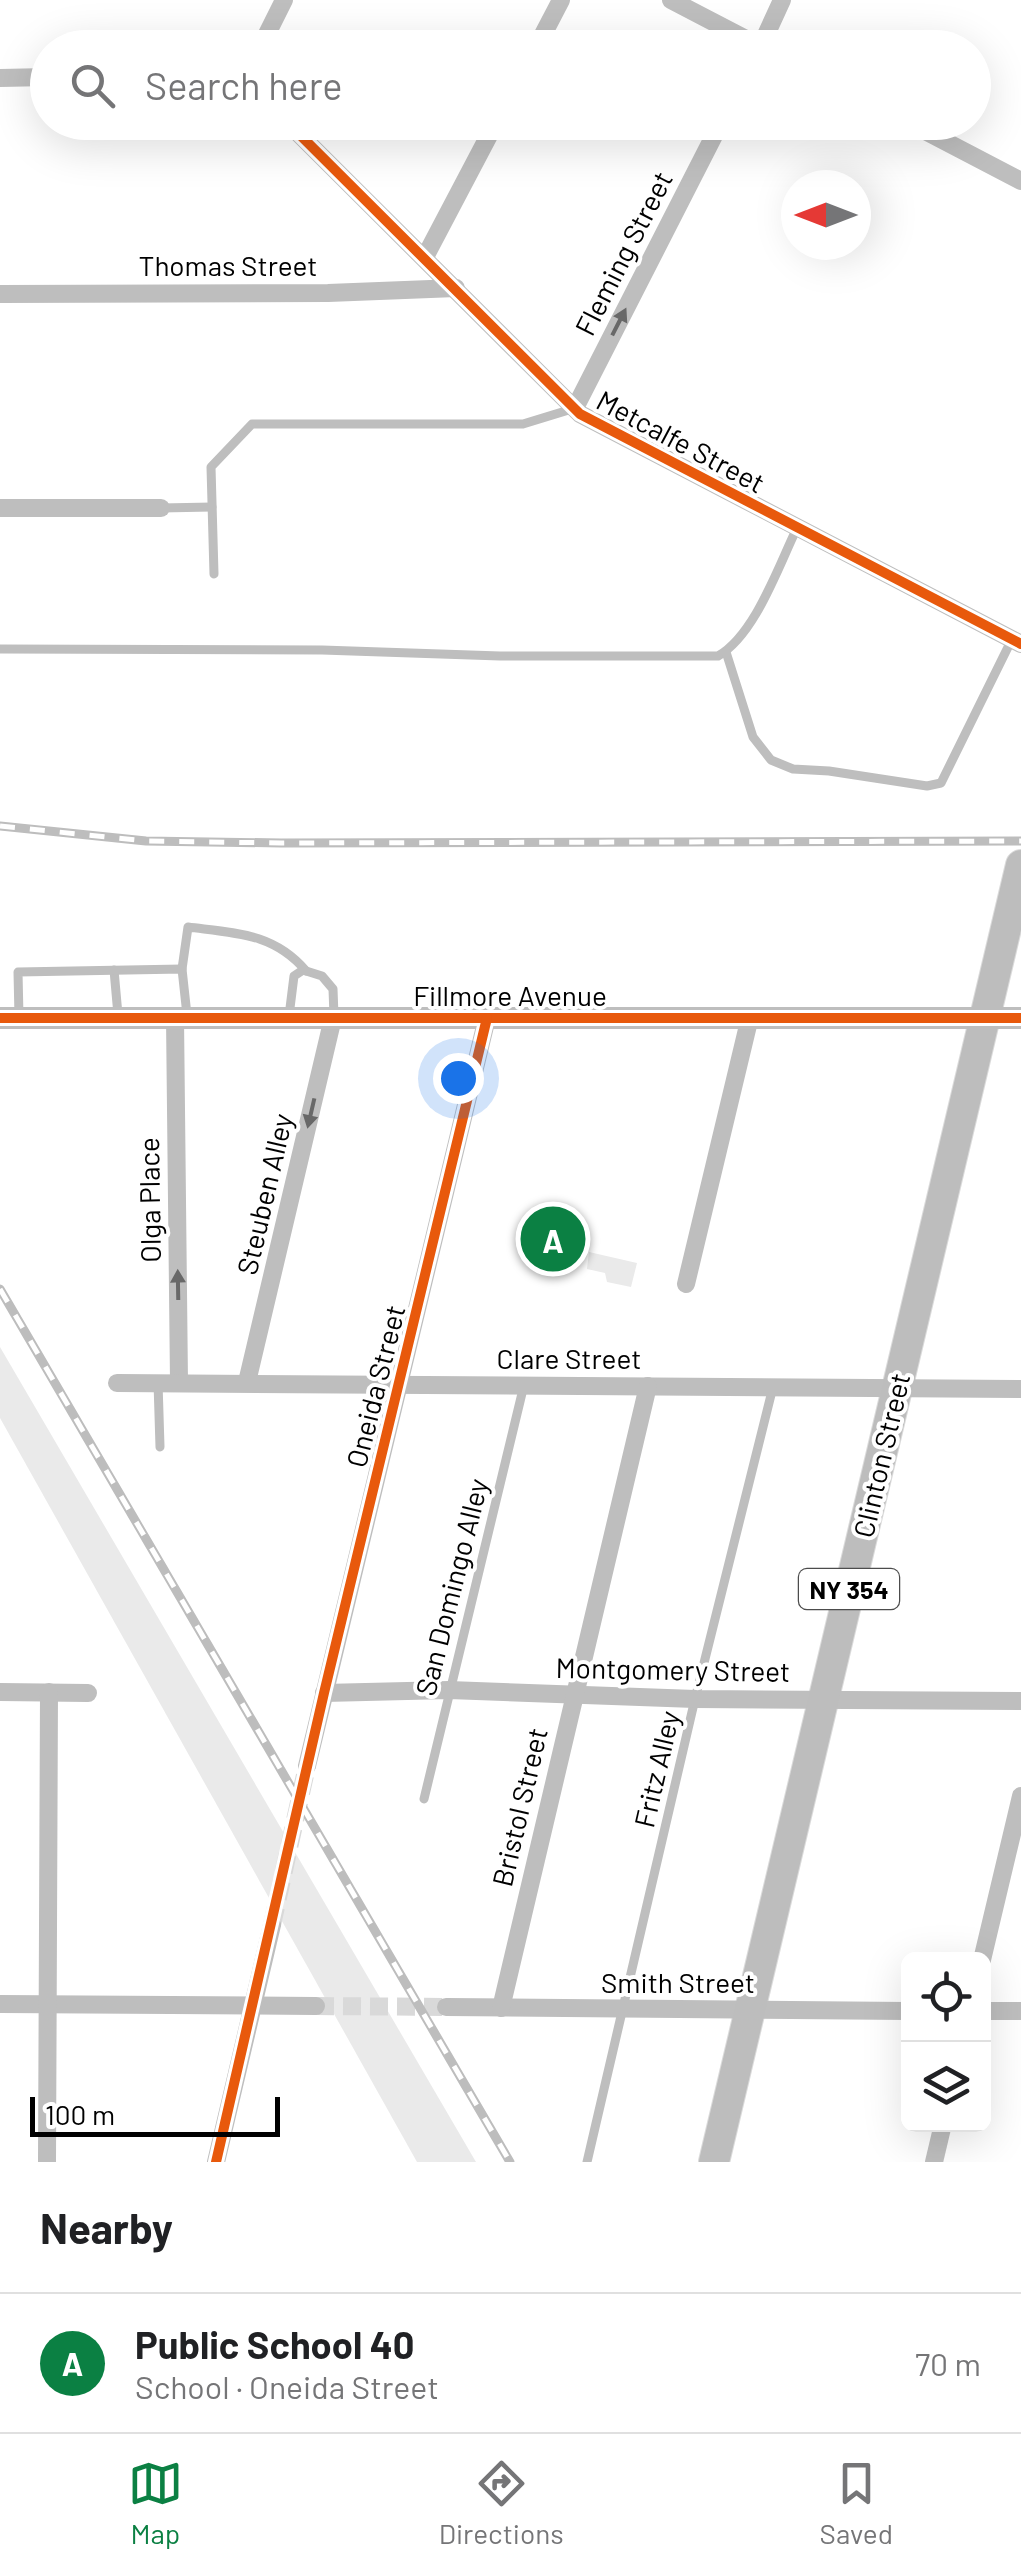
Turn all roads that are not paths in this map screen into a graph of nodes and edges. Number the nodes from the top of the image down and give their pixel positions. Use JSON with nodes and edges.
{"nodes":[{"id":1,"x":284,"y":0,"type":"edge"},
{"id":2,"x":561,"y":0,"type":"edge"},
{"id":3,"x":671,"y":0,"type":"edge"},
{"id":4,"x":782,"y":0,"type":"edge"},
{"id":5,"x":269,"y":30,"type":"edge"},
{"id":6,"x":545,"y":30,"type":"edge"},
{"id":7,"x":728,"y":30,"type":"edge"},
{"id":8,"x":769,"y":30,"type":"edge"},
{"id":9,"x":0,"y":78,"type":"edge"},
{"id":10,"x":30,"y":78,"type":"edge"},
{"id":11,"x":305,"y":140,"type":"edge"},
{"id":12,"x":487,"y":140,"type":"edge"},
{"id":13,"x":713,"y":140,"type":"edge"},
{"id":14,"x":942,"y":140,"type":"edge"},
{"id":15,"x":1021,"y":182,"type":"edge"},
{"id":16,"x":425,"y":257,"type":"junction"},
{"id":17,"x":456,"y":288,"type":"junction"},
{"id":18,"x":0,"y":294,"type":"edge"},
{"id":19,"x":574,"y":408,"type":"junction"},
{"id":20,"x":212,"y":507,"type":"junction"},
{"id":21,"x":0,"y":508,"type":"edge"},
{"id":22,"x":161,"y":508,"type":"joint"},
{"id":23,"x":797,"y":528,"type":"junction"},
{"id":24,"x":214,"y":574,"type":"dead end"},
{"id":25,"x":1016,"y":641,"type":"edge"},
{"id":26,"x":0,"y":649,"type":"edge"},
{"id":27,"x":726,"y":652,"type":"junction"},
{"id":28,"x":1021,"y":865,"type":"edge"},
{"id":29,"x":182,"y":969,"type":"junction"},
{"id":30,"x":114,"y":970,"type":"junction"},
{"id":31,"x":306,"y":972,"type":"junction"},
{"id":32,"x":750,"y":1017,"type":"junction"},
{"id":33,"x":986,"y":1017,"type":"junction"},
{"id":34,"x":10,"y":1018,"type":"edge"},
{"id":35,"x":118,"y":1018,"type":"junction"},
{"id":36,"x":181,"y":1018,"type":"junction"},
{"id":37,"x":289,"y":1018,"type":"junction"},
{"id":38,"x":334,"y":1018,"type":"junction"},
{"id":39,"x":486,"y":1018,"type":"junction"},
{"id":40,"x":1021,"y":1018,"type":"edge"},
{"id":41,"x":686,"y":1284,"type":"dead end"},
{"id":42,"x":116,"y":1382,"type":"dead end"},
{"id":43,"x":158,"y":1382,"type":"junction"},
{"id":44,"x":179,"y":1382,"type":"junction"},
{"id":45,"x":248,"y":1382,"type":"junction"},
{"id":46,"x":399,"y":1384,"type":"junction"},
{"id":47,"x":524,"y":1385,"type":"junction"},
{"id":48,"x":648,"y":1386,"type":"junction"},
{"id":49,"x":773,"y":1387,"type":"junction"},
{"id":50,"x":897,"y":1388,"type":"junction"},
{"id":51,"x":1021,"y":1389,"type":"edge"},
{"id":52,"x":160,"y":1447,"type":"dead end"},
{"id":53,"x":449,"y":1690,"type":"junction"},
{"id":54,"x":0,"y":1692,"type":"edge"},
{"id":55,"x":49,"y":1692,"type":"junction"},
{"id":56,"x":88,"y":1692,"type":"dead end"},
{"id":57,"x":324,"y":1693,"type":"junction"},
{"id":58,"x":573,"y":1696,"type":"junction"},
{"id":59,"x":823,"y":1699,"type":"junction"},
{"id":60,"x":695,"y":1700,"type":"junction"},
{"id":61,"x":1021,"y":1701,"type":"edge"},
{"id":62,"x":307,"y":1766,"type":"tunnel mouth"},
{"id":63,"x":1021,"y":1796,"type":"edge"},
{"id":64,"x":424,"y":1800,"type":"dead end"},
{"id":65,"x":272,"y":1925,"type":"tunnel mouth"},
{"id":66,"x":984,"y":1952,"type":"edge"},
{"id":67,"x":0,"y":2004,"type":"edge"},
{"id":68,"x":47,"y":2004,"type":"junction"},
{"id":69,"x":254,"y":2005,"type":"junction"},
{"id":70,"x":316,"y":2006,"type":"tunnel mouth"},
{"id":71,"x":446,"y":2007,"type":"tunnel mouth"},
{"id":72,"x":501,"y":2008,"type":"junction"},
{"id":73,"x":624,"y":2009,"type":"junction"},
{"id":74,"x":750,"y":2010,"type":"junction"},
{"id":75,"x":901,"y":2010,"type":"edge"},
{"id":76,"x":991,"y":2011,"type":"edge"},
{"id":77,"x":1021,"y":2011,"type":"edge"},
{"id":78,"x":941,"y":2132,"type":"edge"},
{"id":79,"x":47,"y":2162,"type":"edge"},
{"id":80,"x":216,"y":2162,"type":"edge"},
{"id":81,"x":587,"y":2162,"type":"edge"},
{"id":82,"x":714,"y":2162,"type":"edge"},
{"id":83,"x":934,"y":2162,"type":"edge"}],
"edges":[{"from":1,"to":5,"type":"street"},
{"from":2,"to":6,"type":"street"},
{"from":3,"to":7,"type":"street"},
{"from":4,"to":8,"type":"street"},
{"from":9,"to":10,"type":"street"},
{"from":11,"to":16,"type":"street","name":"Metcalfe Street"},
{"from":12,"to":16,"type":"street"},
{"from":19,"to":13,"type":"street","name":"Fleming Street","one_way":true},
{"from":14,"to":15,"type":"street"},
{"from":16,"to":17,"type":"street","name":"Metcalfe Street"},
{"from":17,"to":18,"type":"street","name":"Thomas Street"},
{"from":17,"to":19,"type":"street","name":"Metcalfe Street"},
{"from":19,"to":20,"type":"lane"},
{"from":19,"to":23,"type":"street","name":"Metcalfe Street"},
{"from":20,"to":22,"type":"lane"},
{"from":20,"to":24,"type":"lane"},
{"from":21,"to":22,"type":"street"},
{"from":23,"to":25,"type":"street","name":"Metcalfe Street"},
{"from":23,"to":27,"type":"lane"},
{"from":25,"to":27,"type":"lane"},
{"from":26,"to":27,"type":"lane"},
{"from":28,"to":33,"type":"main road","name":"Clinton Street","number":"NY 354"},
{"from":29,"to":30,"type":"lane"},
{"from":29,"to":31,"type":"lane"},
{"from":29,"to":36,"type":"lane"},
{"from":30,"to":34,"type":"lane"},
{"from":30,"to":35,"type":"lane"},
{"from":31,"to":37,"type":"lane"},
{"from":31,"to":38,"type":"lane"},
{"from":32,"to":33,"type":"street","name":"Fillmore Avenue"},
{"from":32,"to":39,"type":"street","name":"Fillmore Avenue"},
{"from":32,"to":41,"type":"street"},
{"from":33,"to":40,"type":"street","name":"Fillmore Avenue"},
{"from":33,"to":50,"type":"main road","name":"Clinton Street","number":"NY 354"},
{"from":34,"to":35,"type":"street","name":"Fillmore Avenue"},
{"from":35,"to":36,"type":"street","name":"Fillmore Avenue"},
{"from":36,"to":37,"type":"street","name":"Fillmore Avenue"},
{"from":44,"to":36,"type":"street","name":"Olga Place","one_way":true},
{"from":37,"to":38,"type":"street","name":"Fillmore Avenue"},
{"from":38,"to":39,"type":"street","name":"Fillmore Avenue"},
{"from":38,"to":45,"type":"street","name":"Steuben Alley","one_way":true},
{"from":39,"to":46,"type":"street","name":"Oneida Street"},
{"from":42,"to":43,"type":"street","name":"Clare Street"},
{"from":43,"to":44,"type":"street","name":"Clare Street"},
{"from":43,"to":52,"type":"lane"},
{"from":44,"to":45,"type":"street","name":"Clare Street"},
{"from":45,"to":46,"type":"street","name":"Clare Street"},
{"from":46,"to":47,"type":"street","name":"Clare Street"},
{"from":46,"to":57,"type":"street","name":"Oneida Street"},
{"from":47,"to":48,"type":"street","name":"Clare Street"},
{"from":47,"to":53,"type":"lane","name":"San Domingo Alley"},
{"from":48,"to":49,"type":"street","name":"Clare Street"},
{"from":48,"to":58,"type":"street","name":"Bristol Street"},
{"from":49,"to":50,"type":"street","name":"Clare Street"},
{"from":49,"to":60,"type":"lane","name":"Fritz Alley"},
{"from":50,"to":51,"type":"street","name":"Clare Street"},
{"from":50,"to":59,"type":"main road","name":"Clinton Street","number":"NY 354"},
{"from":53,"to":57,"type":"street","name":"Montgomery Street"},
{"from":53,"to":58,"type":"street","name":"Montgomery Street"},
{"from":53,"to":64,"type":"lane","name":"San Domingo Alley"},
{"from":54,"to":55,"type":"street"},
{"from":55,"to":56,"type":"street"},
{"from":55,"to":68,"type":"street"},
{"from":57,"to":62,"type":"street","name":"Oneida Street"},
{"from":58,"to":60,"type":"street","name":"Montgomery Street"},
{"from":58,"to":72,"type":"street","name":"Bristol Street"},
{"from":59,"to":60,"type":"street","name":"Montgomery Street"},
{"from":59,"to":61,"type":"street","name":"Montgomery Street"},
{"from":59,"to":74,"type":"main road","name":"Clinton Street","number":"NY 354"},
{"from":60,"to":73,"type":"lane","name":"Fritz Alley"},
{"from":63,"to":66,"type":"street"},
{"from":65,"to":69,"type":"street"},
{"from":67,"to":68,"type":"street"},
{"from":68,"to":69,"type":"street"},
{"from":68,"to":79,"type":"street"},
{"from":69,"to":70,"type":"street"},
{"from":69,"to":80,"type":"street"},
{"from":71,"to":72,"type":"street","name":"Smith Street"},
{"from":72,"to":73,"type":"street","name":"Smith Street"},
{"from":73,"to":74,"type":"street","name":"Smith Street"},
{"from":73,"to":81,"type":"lane","name":"Fritz Alley"},
{"from":74,"to":75,"type":"street","name":"Smith Street"},
{"from":74,"to":82,"type":"main road","name":"Clinton Street","number":"NY 354"},
{"from":76,"to":77,"type":"street"},
{"from":78,"to":83,"type":"street"}]}
